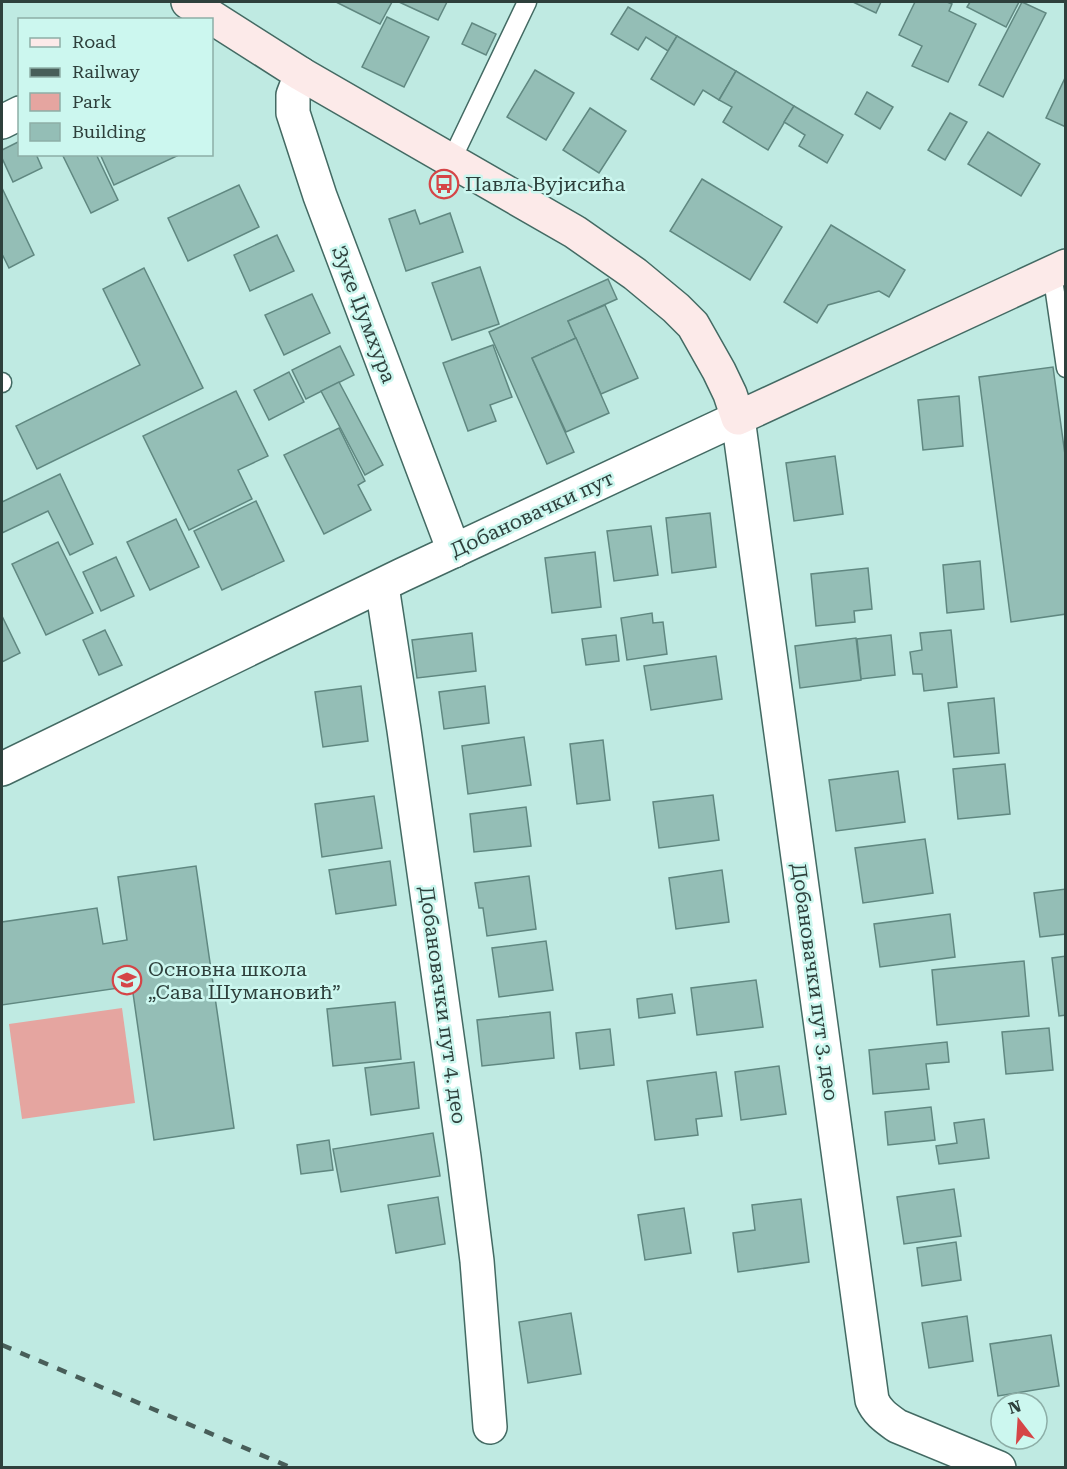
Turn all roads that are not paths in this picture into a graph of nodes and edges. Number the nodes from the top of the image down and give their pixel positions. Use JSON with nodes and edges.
{"nodes":[{"id":1,"x":527,"y":2,"type":"edge"},
{"id":2,"x":190,"y":9,"type":"edge"},
{"id":3,"x":205,"y":18,"type":"edge"},
{"id":4,"x":213,"y":22,"type":"edge"},
{"id":5,"x":301,"y":74,"type":"junction"},
{"id":6,"x":18,"y":114,"type":"edge"},
{"id":7,"x":2,"y":122,"type":"edge"},
{"id":8,"x":452,"y":161,"type":"junction"},
{"id":9,"x":1059,"y":269,"type":"edge"},
{"id":10,"x":1065,"y":368,"type":"edge"},
{"id":11,"x":738,"y":418,"type":"junction"},
{"id":12,"x":454,"y":551,"type":"junction"},
{"id":13,"x":382,"y":585,"type":"junction"},
{"id":14,"x":2,"y":769,"type":"edge"},
{"id":15,"x":490,"y":1427,"type":"dead end"},
{"id":16,"x":999,"y":1467,"type":"edge"}],
"edges":[{"from":1,"to":8,"type":"lane"},
{"from":2,"to":3,"type":"street"},
{"from":4,"to":5,"type":"street"},
{"from":5,"to":8,"type":"street"},
{"from":5,"to":12,"type":"street","name":"Зуке Џумхура"},
{"from":6,"to":7,"type":"street"},
{"from":8,"to":11,"type":"street"},
{"from":9,"to":10,"type":"lane"},
{"from":9,"to":11,"type":"street","name":"Добановачки пут"},
{"from":11,"to":12,"type":"street","name":"Добановачки пут"},
{"from":11,"to":16,"type":"street","name":"Добановачки пут 3. део"},
{"from":12,"to":13,"type":"street","name":"Добановачки пут"},
{"from":13,"to":14,"type":"street","name":"Добановачки пут"},
{"from":13,"to":15,"type":"street","name":"Добановачки пут 4. део"}]}
